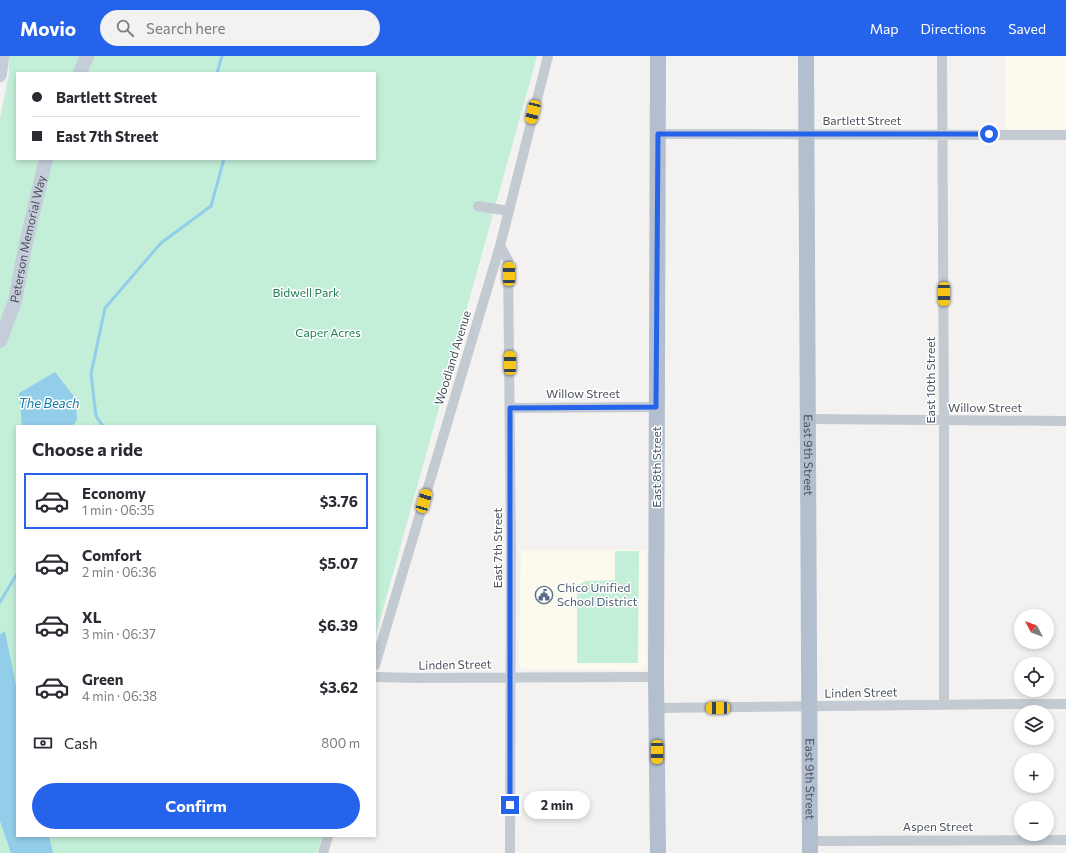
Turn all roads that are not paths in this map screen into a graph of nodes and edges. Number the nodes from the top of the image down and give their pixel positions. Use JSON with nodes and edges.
{"nodes":[{"id":1,"x":2,"y":56,"type":"edge"},
{"id":2,"x":87,"y":56,"type":"edge"},
{"id":3,"x":548,"y":56,"type":"edge"},
{"id":4,"x":658,"y":56,"type":"edge"},
{"id":5,"x":806,"y":56,"type":"edge"},
{"id":6,"x":942,"y":56,"type":"edge"},
{"id":7,"x":80,"y":72,"type":"edge"},
{"id":8,"x":0,"y":75,"type":"edge"},
{"id":9,"x":658,"y":134,"type":"junction"},
{"id":10,"x":806,"y":134,"type":"junction"},
{"id":11,"x":942,"y":134,"type":"junction"},
{"id":12,"x":1066,"y":134,"type":"edge"},
{"id":13,"x":46,"y":160,"type":"edge"},
{"id":14,"x":478,"y":206,"type":"dead end"},
{"id":15,"x":508,"y":211,"type":"junction"},
{"id":16,"x":500,"y":246,"type":"junction"},
{"id":17,"x":0,"y":341,"type":"edge"},
{"id":18,"x":656,"y":407,"type":"junction"},
{"id":19,"x":510,"y":408,"type":"junction"},
{"id":20,"x":809,"y":419,"type":"junction"},
{"id":21,"x":944,"y":420,"type":"junction"},
{"id":22,"x":1066,"y":421,"type":"edge"},
{"id":23,"x":376,"y":662,"type":"edge"},
{"id":24,"x":376,"y":677,"type":"edge"},
{"id":25,"x":510,"y":677,"type":"junction"},
{"id":26,"x":656,"y":677,"type":"junction"},
{"id":27,"x":944,"y":704,"type":"junction"},
{"id":28,"x":1066,"y":704,"type":"edge"},
{"id":29,"x":808,"y":707,"type":"junction"},
{"id":30,"x":657,"y":708,"type":"junction"},
{"id":31,"x":328,"y":837,"type":"edge"},
{"id":32,"x":1066,"y":840,"type":"edge"},
{"id":33,"x":810,"y":847,"type":"edge"},
{"id":34,"x":323,"y":853,"type":"edge"},
{"id":35,"x":510,"y":853,"type":"edge"},
{"id":36,"x":658,"y":853,"type":"edge"}],
"edges":[{"from":1,"to":8,"type":"street"},
{"from":2,"to":7,"type":"street"},
{"from":3,"to":15,"type":"street","name":"Woodland Avenue"},
{"from":4,"to":9,"type":"main road","name":"East 8th Street"},
{"from":5,"to":10,"type":"main road","name":"East 9th Street"},
{"from":6,"to":11,"type":"street","name":"East 10th Street"},
{"from":9,"to":10,"type":"street","name":"Bartlett Street"},
{"from":9,"to":18,"type":"main road","name":"East 8th Street"},
{"from":10,"to":11,"type":"street","name":"Bartlett Street"},
{"from":10,"to":20,"type":"main road","name":"East 9th Street"},
{"from":11,"to":12,"type":"street","name":"Bartlett Street"},
{"from":11,"to":21,"type":"street","name":"East 10th Street"},
{"from":13,"to":17,"type":"street","name":"Peterson Memorial Way"},
{"from":14,"to":15,"type":"street"},
{"from":15,"to":16,"type":"street","name":"Woodland Avenue"},
{"from":16,"to":19,"type":"street","name":"East 7th Street"},
{"from":16,"to":23,"type":"street","name":"Woodland Avenue"},
{"from":18,"to":19,"type":"street","name":"Willow Street"},
{"from":18,"to":26,"type":"main road","name":"East 8th Street"},
{"from":19,"to":25,"type":"street","name":"East 7th Street"},
{"from":20,"to":21,"type":"street","name":"Willow Street"},
{"from":20,"to":29,"type":"main road","name":"East 9th Street"},
{"from":21,"to":22,"type":"street","name":"Willow Street"},
{"from":21,"to":27,"type":"street","name":"East 10th Street"},
{"from":24,"to":25,"type":"street","name":"Linden Street"},
{"from":25,"to":26,"type":"street","name":"Linden Street"},
{"from":25,"to":35,"type":"street","name":"East 7th Street"},
{"from":26,"to":30,"type":"main road","name":"East 8th Street"},
{"from":27,"to":28,"type":"street","name":"Linden Street"},
{"from":27,"to":29,"type":"street","name":"Linden Street"},
{"from":29,"to":30,"type":"street","name":"Linden Street"},
{"from":29,"to":33,"type":"main road","name":"East 9th Street"},
{"from":30,"to":36,"type":"main road","name":"East 8th Street"},
{"from":31,"to":34,"type":"street"},
{"from":32,"to":33,"type":"street","name":"Aspen Street"}]}
